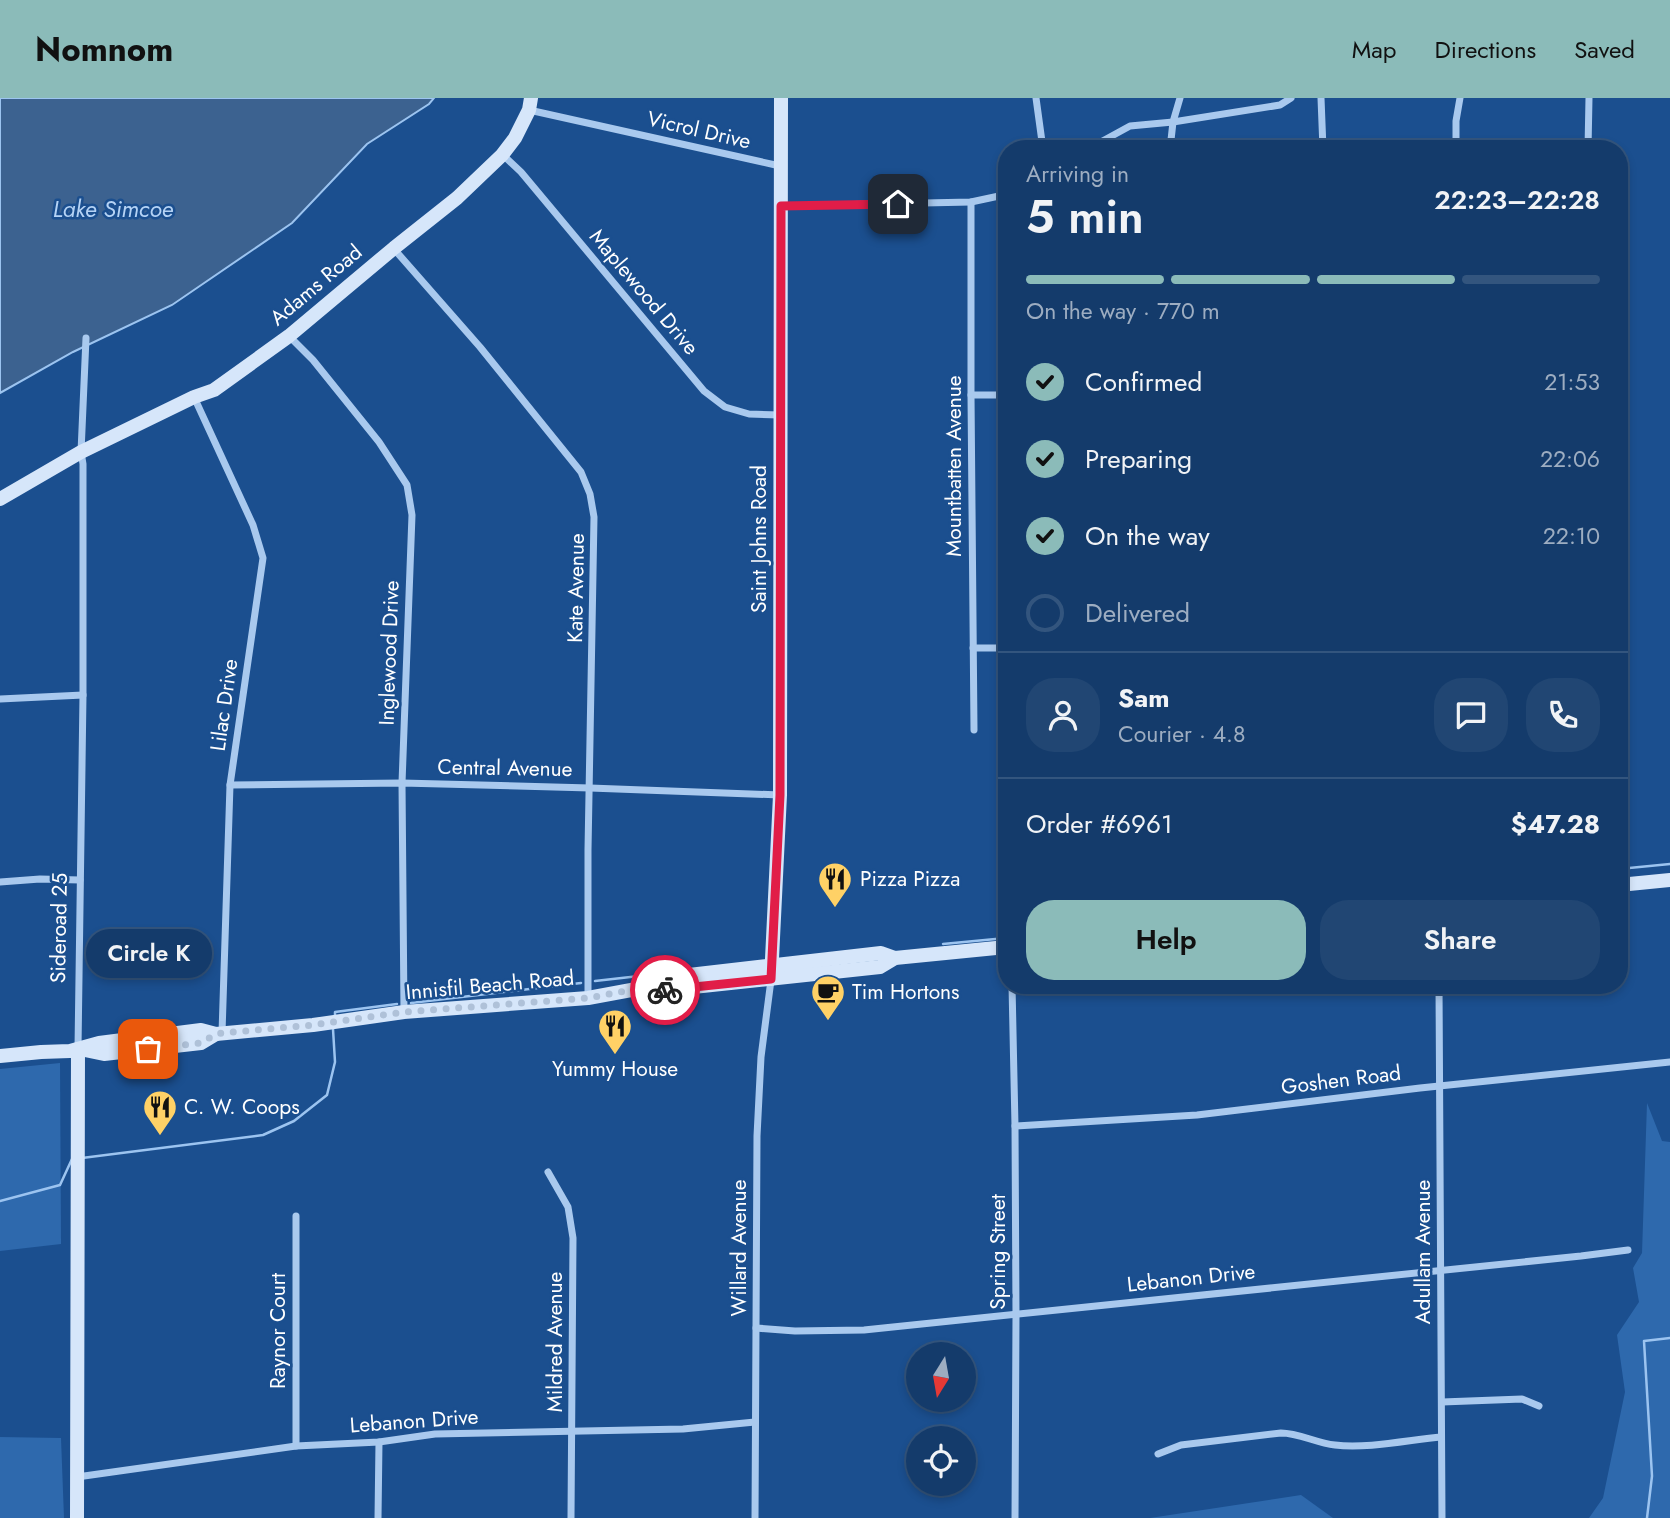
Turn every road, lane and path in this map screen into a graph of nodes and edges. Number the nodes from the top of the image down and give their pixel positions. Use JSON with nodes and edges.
{"nodes":[{"id":1,"x":781,"y":98,"type":"edge"},
{"id":2,"x":1037,"y":98,"type":"edge"},
{"id":3,"x":1180,"y":98,"type":"edge"},
{"id":4,"x":1291,"y":98,"type":"edge"},
{"id":5,"x":1321,"y":98,"type":"edge"},
{"id":6,"x":1460,"y":98,"type":"edge"},
{"id":7,"x":1589,"y":98,"type":"edge"},
{"id":8,"x":530,"y":104,"type":"edge"},
{"id":9,"x":1174,"y":122,"type":"junction"},
{"id":10,"x":1042,"y":140,"type":"edge"},
{"id":11,"x":1104,"y":140,"type":"edge"},
{"id":12,"x":1171,"y":140,"type":"edge"},
{"id":13,"x":1323,"y":140,"type":"edge"},
{"id":14,"x":1456,"y":140,"type":"edge"},
{"id":15,"x":1588,"y":140,"type":"edge"},
{"id":16,"x":502,"y":155,"type":"junction"},
{"id":17,"x":780,"y":166,"type":"junction"},
{"id":18,"x":998,"y":196,"type":"edge"},
{"id":19,"x":971,"y":202,"type":"junction"},
{"id":20,"x":781,"y":206,"type":"junction"},
{"id":21,"x":394,"y":248,"type":"junction"},
{"id":22,"x":289,"y":336,"type":"junction"},
{"id":23,"x":86,"y":338,"type":"dead end"},
{"id":24,"x":971,"y":395,"type":"junction"},
{"id":25,"x":998,"y":395,"type":"edge"},
{"id":26,"x":194,"y":397,"type":"junction"},
{"id":27,"x":780,"y":415,"type":"junction"},
{"id":28,"x":81,"y":452,"type":"junction"},
{"id":29,"x":0,"y":499,"type":"edge"},
{"id":30,"x":972,"y":648,"type":"junction"},
{"id":31,"x":998,"y":648,"type":"edge"},
{"id":32,"x":83,"y":695,"type":"junction"},
{"id":33,"x":0,"y":699,"type":"edge"},
{"id":34,"x":974,"y":730,"type":"dead end"},
{"id":35,"x":402,"y":783,"type":"junction"},
{"id":36,"x":230,"y":785,"type":"junction"},
{"id":37,"x":590,"y":788,"type":"junction"},
{"id":38,"x":780,"y":795,"type":"junction"},
{"id":39,"x":80,"y":880,"type":"junction"},
{"id":40,"x":1670,"y":880,"type":"edge"},
{"id":41,"x":0,"y":882,"type":"edge"},
{"id":42,"x":1628,"y":884,"type":"edge"},
{"id":43,"x":998,"y":948,"type":"edge"},
{"id":44,"x":771,"y":972,"type":"junction"},
{"id":45,"x":1012,"y":994,"type":"edge"},
{"id":46,"x":1439,"y":994,"type":"edge"},
{"id":47,"x":588,"y":998,"type":"junction"},
{"id":48,"x":404,"y":1012,"type":"junction"},
{"id":49,"x":219,"y":1033,"type":"junction"},
{"id":50,"x":78,"y":1049,"type":"junction"},
{"id":51,"x":0,"y":1056,"type":"edge"},
{"id":52,"x":1670,"y":1062,"type":"edge"},
{"id":53,"x":1440,"y":1086,"type":"junction"},
{"id":54,"x":1015,"y":1126,"type":"junction"},
{"id":55,"x":548,"y":1172,"type":"dead end"},
{"id":56,"x":296,"y":1216,"type":"dead end"},
{"id":57,"x":1628,"y":1250,"type":"dead end"},
{"id":58,"x":1440,"y":1270,"type":"junction"},
{"id":59,"x":1016,"y":1315,"type":"junction"},
{"id":60,"x":756,"y":1328,"type":"junction"},
{"id":61,"x":1441,"y":1402,"type":"junction"},
{"id":62,"x":1539,"y":1406,"type":"dead end"},
{"id":63,"x":755,"y":1422,"type":"junction"},
{"id":64,"x":572,"y":1432,"type":"junction"},
{"id":65,"x":1441,"y":1437,"type":"junction"},
{"id":66,"x":379,"y":1442,"type":"junction"},
{"id":67,"x":296,"y":1446,"type":"junction"},
{"id":68,"x":1158,"y":1454,"type":"dead end"},
{"id":69,"x":77,"y":1477,"type":"junction"},
{"id":70,"x":77,"y":1518,"type":"edge"},
{"id":71,"x":378,"y":1518,"type":"edge"},
{"id":72,"x":571,"y":1518,"type":"edge"},
{"id":73,"x":755,"y":1518,"type":"edge"},
{"id":74,"x":1015,"y":1518,"type":"edge"},
{"id":75,"x":1442,"y":1518,"type":"edge"}],
"edges":[{"from":1,"to":17,"type":"street","name":"Saint Johns Road"},
{"from":2,"to":10,"type":"street"},
{"from":3,"to":9,"type":"street"},
{"from":4,"to":9,"type":"street"},
{"from":5,"to":13,"type":"street"},
{"from":6,"to":14,"type":"street"},
{"from":7,"to":15,"type":"street"},
{"from":8,"to":16,"type":"street","name":"Adams Road"},
{"from":8,"to":17,"type":"street","name":"Vicrol Drive"},
{"from":9,"to":11,"type":"street"},
{"from":9,"to":12,"type":"street"},
{"from":16,"to":21,"type":"street","name":"Adams Road"},
{"from":16,"to":27,"type":"street","name":"Maplewood Drive"},
{"from":17,"to":20,"type":"street","name":"Saint Johns Road"},
{"from":18,"to":19,"type":"street"},
{"from":19,"to":20,"type":"street"},
{"from":19,"to":24,"type":"street","name":"Mountbatten Avenue"},
{"from":20,"to":27,"type":"street","name":"Saint Johns Road"},
{"from":21,"to":22,"type":"street","name":"Adams Road"},
{"from":21,"to":37,"type":"street","name":"Kate Avenue"},
{"from":22,"to":26,"type":"street","name":"Adams Road"},
{"from":22,"to":35,"type":"street","name":"Inglewood Drive"},
{"from":23,"to":28,"type":"street","name":"Sideroad 25"},
{"from":24,"to":25,"type":"street"},
{"from":24,"to":30,"type":"street","name":"Mountbatten Avenue"},
{"from":26,"to":28,"type":"street","name":"Adams Road"},
{"from":26,"to":36,"type":"street","name":"Lilac Drive"},
{"from":27,"to":38,"type":"street","name":"Saint Johns Road"},
{"from":28,"to":29,"type":"street","name":"Adams Road"},
{"from":28,"to":32,"type":"street","name":"Sideroad 25"},
{"from":30,"to":31,"type":"street"},
{"from":30,"to":34,"type":"street","name":"Mountbatten Avenue"},
{"from":32,"to":33,"type":"street"},
{"from":32,"to":39,"type":"street","name":"Sideroad 25"},
{"from":35,"to":36,"type":"street","name":"Central Avenue"},
{"from":35,"to":37,"type":"street","name":"Central Avenue"},
{"from":35,"to":48,"type":"street","name":"Inglewood Drive"},
{"from":36,"to":49,"type":"street","name":"Lilac Drive"},
{"from":37,"to":38,"type":"street","name":"Central Avenue"},
{"from":37,"to":47,"type":"street","name":"Kate Avenue"},
{"from":38,"to":44,"type":"street","name":"Saint Johns Road"},
{"from":39,"to":41,"type":"street"},
{"from":39,"to":50,"type":"street","name":"Sideroad 25"},
{"from":40,"to":42,"type":"street"},
{"from":43,"to":44,"type":"street","name":"Innisfil Beach Road"},
{"from":44,"to":47,"type":"street","name":"Innisfil Beach Road"},
{"from":44,"to":60,"type":"street","name":"Willard Avenue"},
{"from":45,"to":54,"type":"street","name":"Spring Street"},
{"from":46,"to":53,"type":"street","name":"Adullam Avenue"},
{"from":47,"to":48,"type":"street","name":"Innisfil Beach Road"},
{"from":48,"to":49,"type":"street","name":"Innisfil Beach Road"},
{"from":49,"to":50,"type":"street","name":"Innisfil Beach Road"},
{"from":50,"to":51,"type":"street","name":"Innisfil Beach Road"},
{"from":50,"to":69,"type":"street","name":"Sideroad 25"},
{"from":52,"to":53,"type":"street","name":"Goshen Road"},
{"from":53,"to":54,"type":"street","name":"Goshen Road"},
{"from":53,"to":58,"type":"street","name":"Adullam Avenue"},
{"from":54,"to":59,"type":"street","name":"Spring Street"},
{"from":55,"to":64,"type":"street","name":"Mildred Avenue"},
{"from":56,"to":67,"type":"street","name":"Raynor Court"},
{"from":57,"to":58,"type":"street","name":"Lebanon Drive"},
{"from":58,"to":59,"type":"street","name":"Lebanon Drive"},
{"from":58,"to":61,"type":"street","name":"Adullam Avenue"},
{"from":59,"to":60,"type":"street","name":"Lebanon Drive"},
{"from":59,"to":74,"type":"street","name":"Spring Street"},
{"from":60,"to":63,"type":"street","name":"Willard Avenue"},
{"from":61,"to":62,"type":"street"},
{"from":61,"to":65,"type":"street","name":"Adullam Avenue"},
{"from":63,"to":64,"type":"street","name":"Lebanon Drive"},
{"from":63,"to":73,"type":"street","name":"Willard Avenue"},
{"from":64,"to":66,"type":"street","name":"Lebanon Drive"},
{"from":64,"to":72,"type":"street","name":"Mildred Avenue"},
{"from":65,"to":68,"type":"street"},
{"from":65,"to":75,"type":"street","name":"Adullam Avenue"},
{"from":66,"to":67,"type":"street","name":"Lebanon Drive"},
{"from":66,"to":71,"type":"street"},
{"from":67,"to":69,"type":"street","name":"Lebanon Drive"},
{"from":69,"to":70,"type":"street","name":"Sideroad 25"}]}
